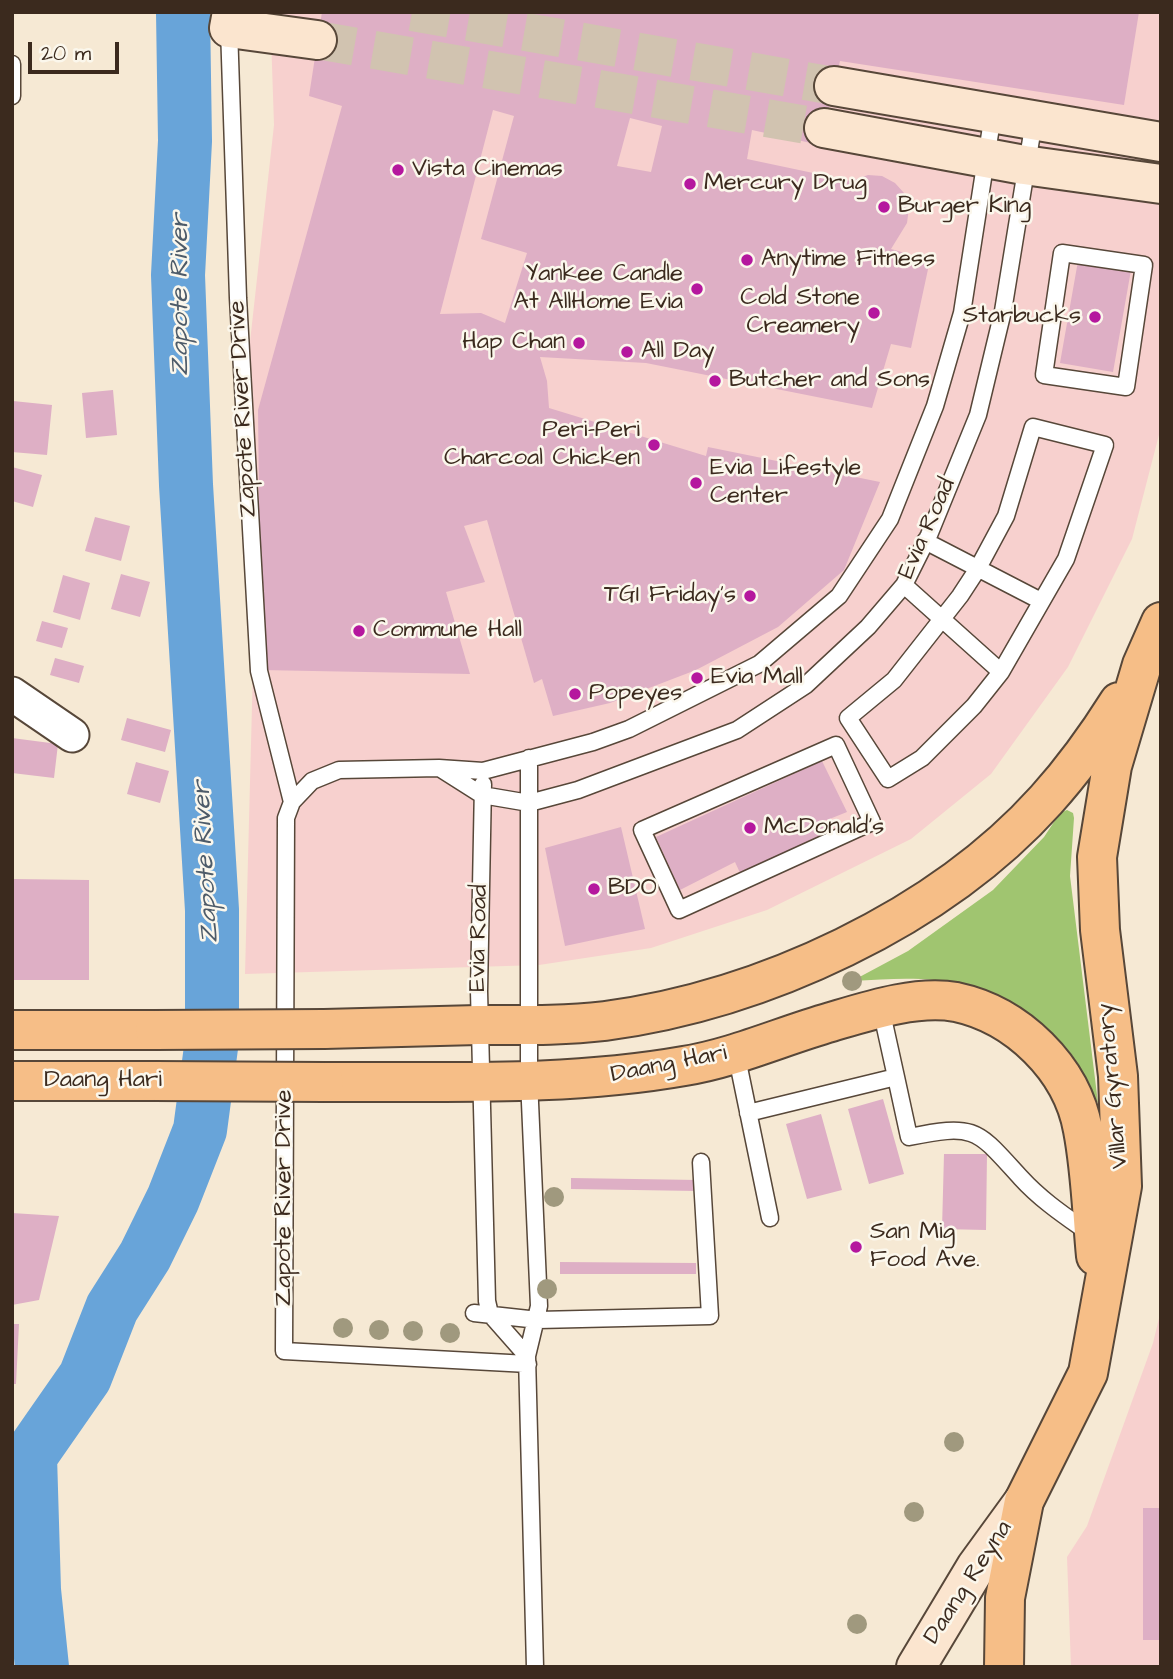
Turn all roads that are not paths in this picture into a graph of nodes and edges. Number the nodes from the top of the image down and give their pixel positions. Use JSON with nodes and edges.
{"nodes":[{"id":1,"x":231,"y":20,"type":"edge"},
{"id":2,"x":317,"y":40,"type":"tunnel mouth"},
{"id":3,"x":12,"y":64,"type":"edge"},
{"id":4,"x":834,"y":86,"type":"tunnel mouth"},
{"id":5,"x":12,"y":96,"type":"edge"},
{"id":6,"x":993,"y":114,"type":"junction"},
{"id":7,"x":1034,"y":121,"type":"junction"},
{"id":8,"x":824,"y":128,"type":"tunnel mouth"},
{"id":9,"x":1161,"y":142,"type":"edge"},
{"id":10,"x":987,"y":158,"type":"junction"},
{"id":11,"x":1024,"y":165,"type":"junction"},
{"id":12,"x":1161,"y":184,"type":"edge"},
{"id":13,"x":1062,"y":253,"type":"joint"},
{"id":14,"x":925,"y":541,"type":"junction"},
{"id":15,"x":977,"y":570,"type":"junction"},
{"id":16,"x":904,"y":585,"type":"junction"},
{"id":17,"x":1041,"y":601,"type":"junction"},
{"id":18,"x":943,"y":619,"type":"junction"},
{"id":19,"x":1161,"y":622,"type":"edge"},
{"id":20,"x":1142,"y":665,"type":"junction"},
{"id":21,"x":1001,"y":672,"type":"junction"},
{"id":22,"x":12,"y":694,"type":"edge"},
{"id":23,"x":72,"y":735,"type":"dead end"},
{"id":24,"x":836,"y":745,"type":"joint"},
{"id":25,"x":529,"y":758,"type":"junction"},
{"id":26,"x":439,"y":768,"type":"junction"},
{"id":27,"x":483,"y":771,"type":"junction"},
{"id":28,"x":482,"y":795,"type":"junction"},
{"id":29,"x":292,"y":802,"type":"junction"},
{"id":30,"x":529,"y":803,"type":"junction"},
{"id":31,"x":881,"y":1009,"type":"junction"},
{"id":32,"x":480,"y":1025,"type":"junction"},
{"id":33,"x":529,"y":1025,"type":"junction"},
{"id":34,"x":12,"y":1030,"type":"edge"},
{"id":35,"x":736,"y":1053,"type":"junction"},
{"id":36,"x":896,"y":1077,"type":"junction"},
{"id":37,"x":483,"y":1080,"type":"junction"},
{"id":38,"x":529,"y":1080,"type":"junction"},
{"id":39,"x":12,"y":1081,"type":"edge"},
{"id":40,"x":748,"y":1113,"type":"junction"},
{"id":41,"x":701,"y":1162,"type":"dead end"},
{"id":42,"x":770,"y":1217,"type":"dead end"},
{"id":43,"x":1094,"y":1236,"type":"junction"},
{"id":44,"x":1100,"y":1300,"type":"junction"},
{"id":45,"x":482,"y":1314,"type":"junction"},
{"id":46,"x":538,"y":1320,"type":"junction"},
{"id":47,"x":527,"y":1360,"type":"junction"},
{"id":48,"x":1024,"y":1501,"type":"junction"},
{"id":49,"x":535,"y":1667,"type":"edge"},
{"id":50,"x":916,"y":1667,"type":"edge"},
{"id":51,"x":1004,"y":1667,"type":"edge"}],
"edges":[{"from":1,"to":2,"type":"street"},
{"from":1,"to":29,"type":"lane","name":"Zapote River Drive"},
{"from":3,"to":5,"type":"lane"},
{"from":4,"to":6,"type":"street"},
{"from":6,"to":7,"type":"street"},
{"from":6,"to":10,"type":"lane","name":"Evia Road"},
{"from":7,"to":9,"type":"street"},
{"from":7,"to":11,"type":"lane","name":"Evia Road"},
{"from":8,"to":10,"type":"street"},
{"from":10,"to":11,"type":"street"},
{"from":10,"to":25,"type":"lane","name":"Evia Road"},
{"from":11,"to":12,"type":"street"},
{"from":11,"to":14,"type":"lane","name":"Evia Road"},
{"from":13,"to":13,"type":"lane"},
{"from":14,"to":15,"type":"lane"},
{"from":14,"to":16,"type":"lane","name":"Evia Road"},
{"from":15,"to":17,"type":"lane"},
{"from":15,"to":17,"type":"lane"},
{"from":15,"to":18,"type":"lane"},
{"from":16,"to":18,"type":"lane"},
{"from":16,"to":30,"type":"lane","name":"Evia Road"},
{"from":17,"to":21,"type":"lane"},
{"from":18,"to":21,"type":"lane"},
{"from":18,"to":21,"type":"lane"},
{"from":19,"to":20,"type":"main road","name":"Villar Gyratory"},
{"from":20,"to":33,"type":"main road"},
{"from":20,"to":44,"type":"main road","name":"Villar Gyratory"},
{"from":22,"to":23,"type":"street"},
{"from":24,"to":24,"type":"lane"},
{"from":25,"to":27,"type":"lane","name":"Evia Road"},
{"from":25,"to":30,"type":"lane","name":"Evia Road"},
{"from":26,"to":27,"type":"lane"},
{"from":26,"to":28,"type":"lane"},
{"from":26,"to":29,"type":"lane"},
{"from":27,"to":28,"type":"lane","name":"Evia Road"},
{"from":28,"to":30,"type":"lane","name":"Evia Road"},
{"from":28,"to":32,"type":"lane","name":"Evia Road"},
{"from":29,"to":47,"type":"lane","name":"Zapote River Drive"},
{"from":30,"to":33,"type":"lane","name":"Evia Road"},
{"from":31,"to":35,"type":"main road","name":"Daang Hari"},
{"from":31,"to":36,"type":"lane"},
{"from":31,"to":43,"type":"main road","name":"Daang Hari"},
{"from":32,"to":33,"type":"main road"},
{"from":32,"to":34,"type":"main road","bridge":true},
{"from":32,"to":37,"type":"lane","name":"Evia Road"},
{"from":33,"to":38,"type":"lane","name":"Evia Road"},
{"from":35,"to":38,"type":"main road","name":"Daang Hari"},
{"from":35,"to":40,"type":"lane"},
{"from":36,"to":40,"type":"lane"},
{"from":36,"to":43,"type":"lane"},
{"from":37,"to":38,"type":"main road","name":"Daang Hari"},
{"from":37,"to":39,"type":"main road","name":"Daang Hari","bridge":true},
{"from":37,"to":45,"type":"lane","name":"Evia Road"},
{"from":38,"to":46,"type":"lane","name":"Evia Road"},
{"from":40,"to":42,"type":"lane"},
{"from":41,"to":46,"type":"lane"},
{"from":43,"to":44,"type":"main road","name":"Daang Hari"},
{"from":44,"to":48,"type":"main road","name":"Villar Gyratory"},
{"from":45,"to":46,"type":"lane"},
{"from":45,"to":47,"type":"lane"},
{"from":46,"to":47,"type":"lane","name":"Evia Road"},
{"from":47,"to":49,"type":"lane","name":"Evia Road"},
{"from":48,"to":50,"type":"street","name":"Daang Reyna"},
{"from":48,"to":51,"type":"main road","name":"Villar Gyratory"}]}
